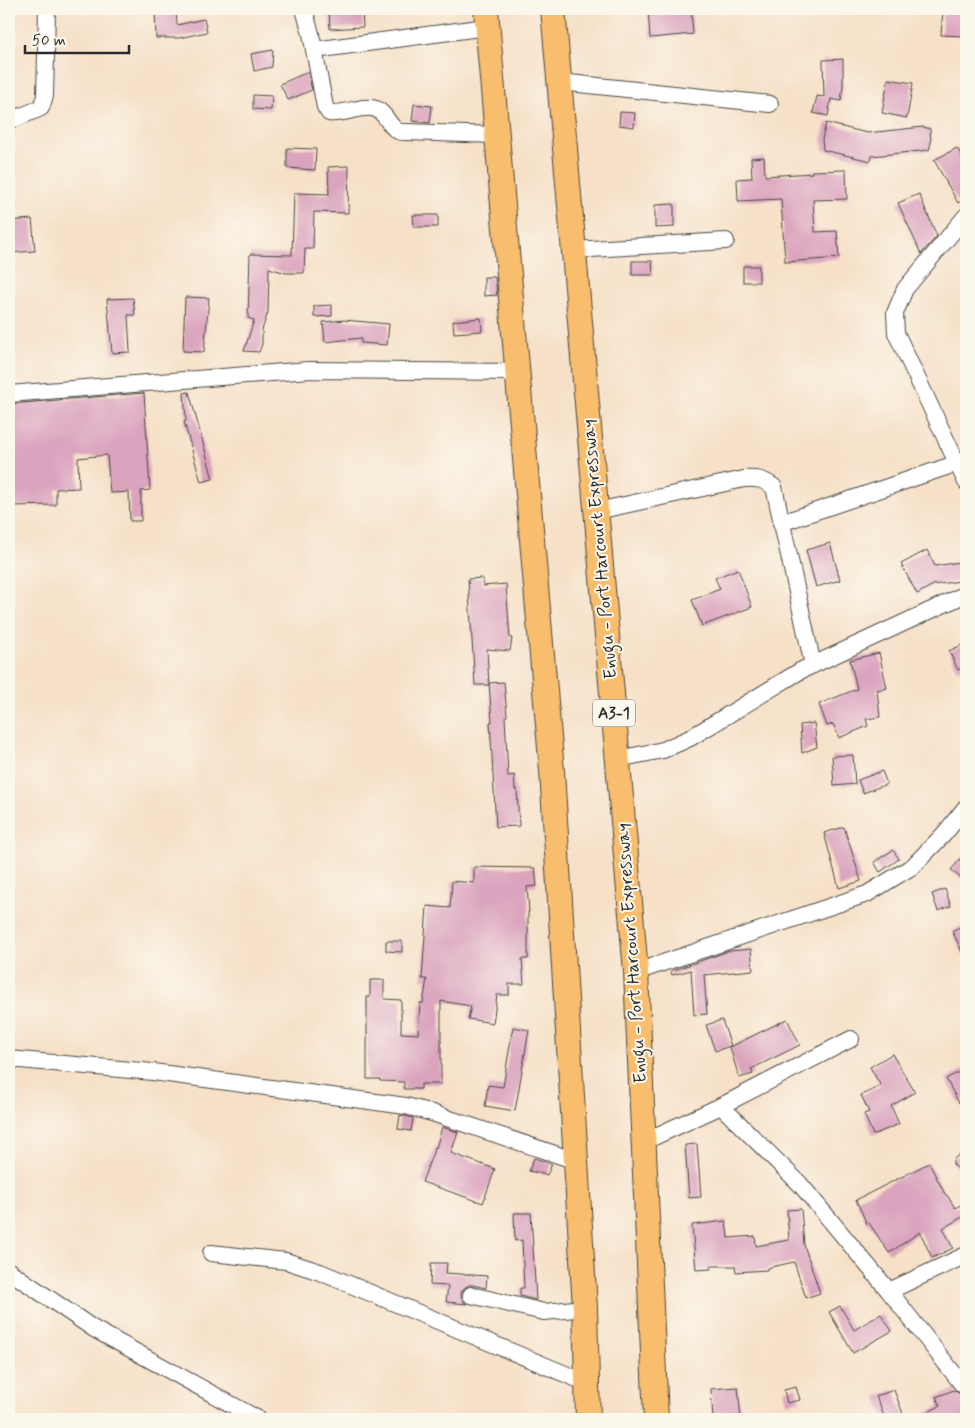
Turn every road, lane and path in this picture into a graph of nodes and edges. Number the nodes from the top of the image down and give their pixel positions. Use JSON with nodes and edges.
{"nodes":[{"id":1,"x":47,"y":9,"type":"edge"},
{"id":2,"x":304,"y":9,"type":"edge"},
{"id":3,"x":553,"y":9,"type":"edge"},
{"id":4,"x":487,"y":18,"type":"edge"},
{"id":5,"x":314,"y":50,"type":"junction"},
{"id":6,"x":560,"y":82,"type":"junction"},
{"id":7,"x":770,"y":104,"type":"dead end"},
{"id":8,"x":9,"y":121,"type":"edge"},
{"id":9,"x":498,"y":135,"type":"junction"},
{"id":10,"x":966,"y":216,"type":"edge"},
{"id":11,"x":726,"y":241,"type":"dead end"},
{"id":12,"x":574,"y":250,"type":"junction"},
{"id":13,"x":518,"y":372,"type":"junction"},
{"id":14,"x":9,"y":394,"type":"edge"},
{"id":15,"x":958,"y":463,"type":"junction"},
{"id":16,"x":966,"y":482,"type":"edge"},
{"id":17,"x":597,"y":511,"type":"junction"},
{"id":18,"x":781,"y":522,"type":"junction"},
{"id":19,"x":966,"y":594,"type":"edge"},
{"id":20,"x":813,"y":665,"type":"junction"},
{"id":21,"x":618,"y":759,"type":"junction"},
{"id":22,"x":966,"y":807,"type":"edge"},
{"id":23,"x":636,"y":972,"type":"junction"},
{"id":24,"x":851,"y":1039,"type":"dead end"},
{"id":25,"x":9,"y":1060,"type":"edge"},
{"id":26,"x":721,"y":1106,"type":"junction"},
{"id":27,"x":643,"y":1142,"type":"junction"},
{"id":28,"x":576,"y":1161,"type":"junction"},
{"id":29,"x":211,"y":1254,"type":"dead end"},
{"id":30,"x":966,"y":1255,"type":"edge"},
{"id":31,"x":9,"y":1271,"type":"edge"},
{"id":32,"x":889,"y":1291,"type":"junction"},
{"id":33,"x":470,"y":1295,"type":"dead end"},
{"id":34,"x":585,"y":1308,"type":"junction"},
{"id":35,"x":587,"y":1384,"type":"junction"},
{"id":36,"x":966,"y":1386,"type":"edge"},
{"id":37,"x":258,"y":1419,"type":"edge"},
{"id":38,"x":588,"y":1419,"type":"edge"},
{"id":39,"x":656,"y":1419,"type":"edge"}],
"edges":[{"from":1,"to":8,"type":"street"},
{"from":2,"to":5,"type":"street"},
{"from":3,"to":6,"type":"highway","name":"Enugu - Port Harcourt Expressway","number":"A3-1"},
{"from":4,"to":5,"type":"street"},
{"from":4,"to":9,"type":"highway"},
{"from":5,"to":9,"type":"street"},
{"from":6,"to":7,"type":"street"},
{"from":6,"to":12,"type":"highway","name":"Enugu - Port Harcourt Expressway","number":"A3-1"},
{"from":9,"to":13,"type":"highway"},
{"from":10,"to":15,"type":"street"},
{"from":11,"to":12,"type":"street"},
{"from":12,"to":17,"type":"highway","name":"Enugu - Port Harcourt Expressway","number":"A3-1"},
{"from":13,"to":14,"type":"street"},
{"from":13,"to":28,"type":"highway"},
{"from":15,"to":16,"type":"street"},
{"from":15,"to":18,"type":"street"},
{"from":17,"to":18,"type":"street"},
{"from":17,"to":21,"type":"highway","name":"Enugu - Port Harcourt Expressway","number":"A3-1"},
{"from":18,"to":20,"type":"street"},
{"from":19,"to":20,"type":"street"},
{"from":20,"to":21,"type":"street"},
{"from":21,"to":23,"type":"highway","name":"Enugu - Port Harcourt Expressway","number":"A3-1"},
{"from":22,"to":23,"type":"street"},
{"from":23,"to":27,"type":"highway","name":"Enugu - Port Harcourt Expressway","number":"A3-1"},
{"from":24,"to":26,"type":"street"},
{"from":25,"to":28,"type":"street"},
{"from":26,"to":27,"type":"street"},
{"from":26,"to":32,"type":"street"},
{"from":27,"to":39,"type":"highway","name":"Enugu - Port Harcourt Expressway","number":"A3-1"},
{"from":28,"to":34,"type":"highway"},
{"from":29,"to":35,"type":"street"},
{"from":30,"to":32,"type":"street"},
{"from":31,"to":37,"type":"street"},
{"from":32,"to":36,"type":"street"},
{"from":33,"to":34,"type":"street"},
{"from":34,"to":35,"type":"highway"},
{"from":35,"to":38,"type":"highway"}]}
